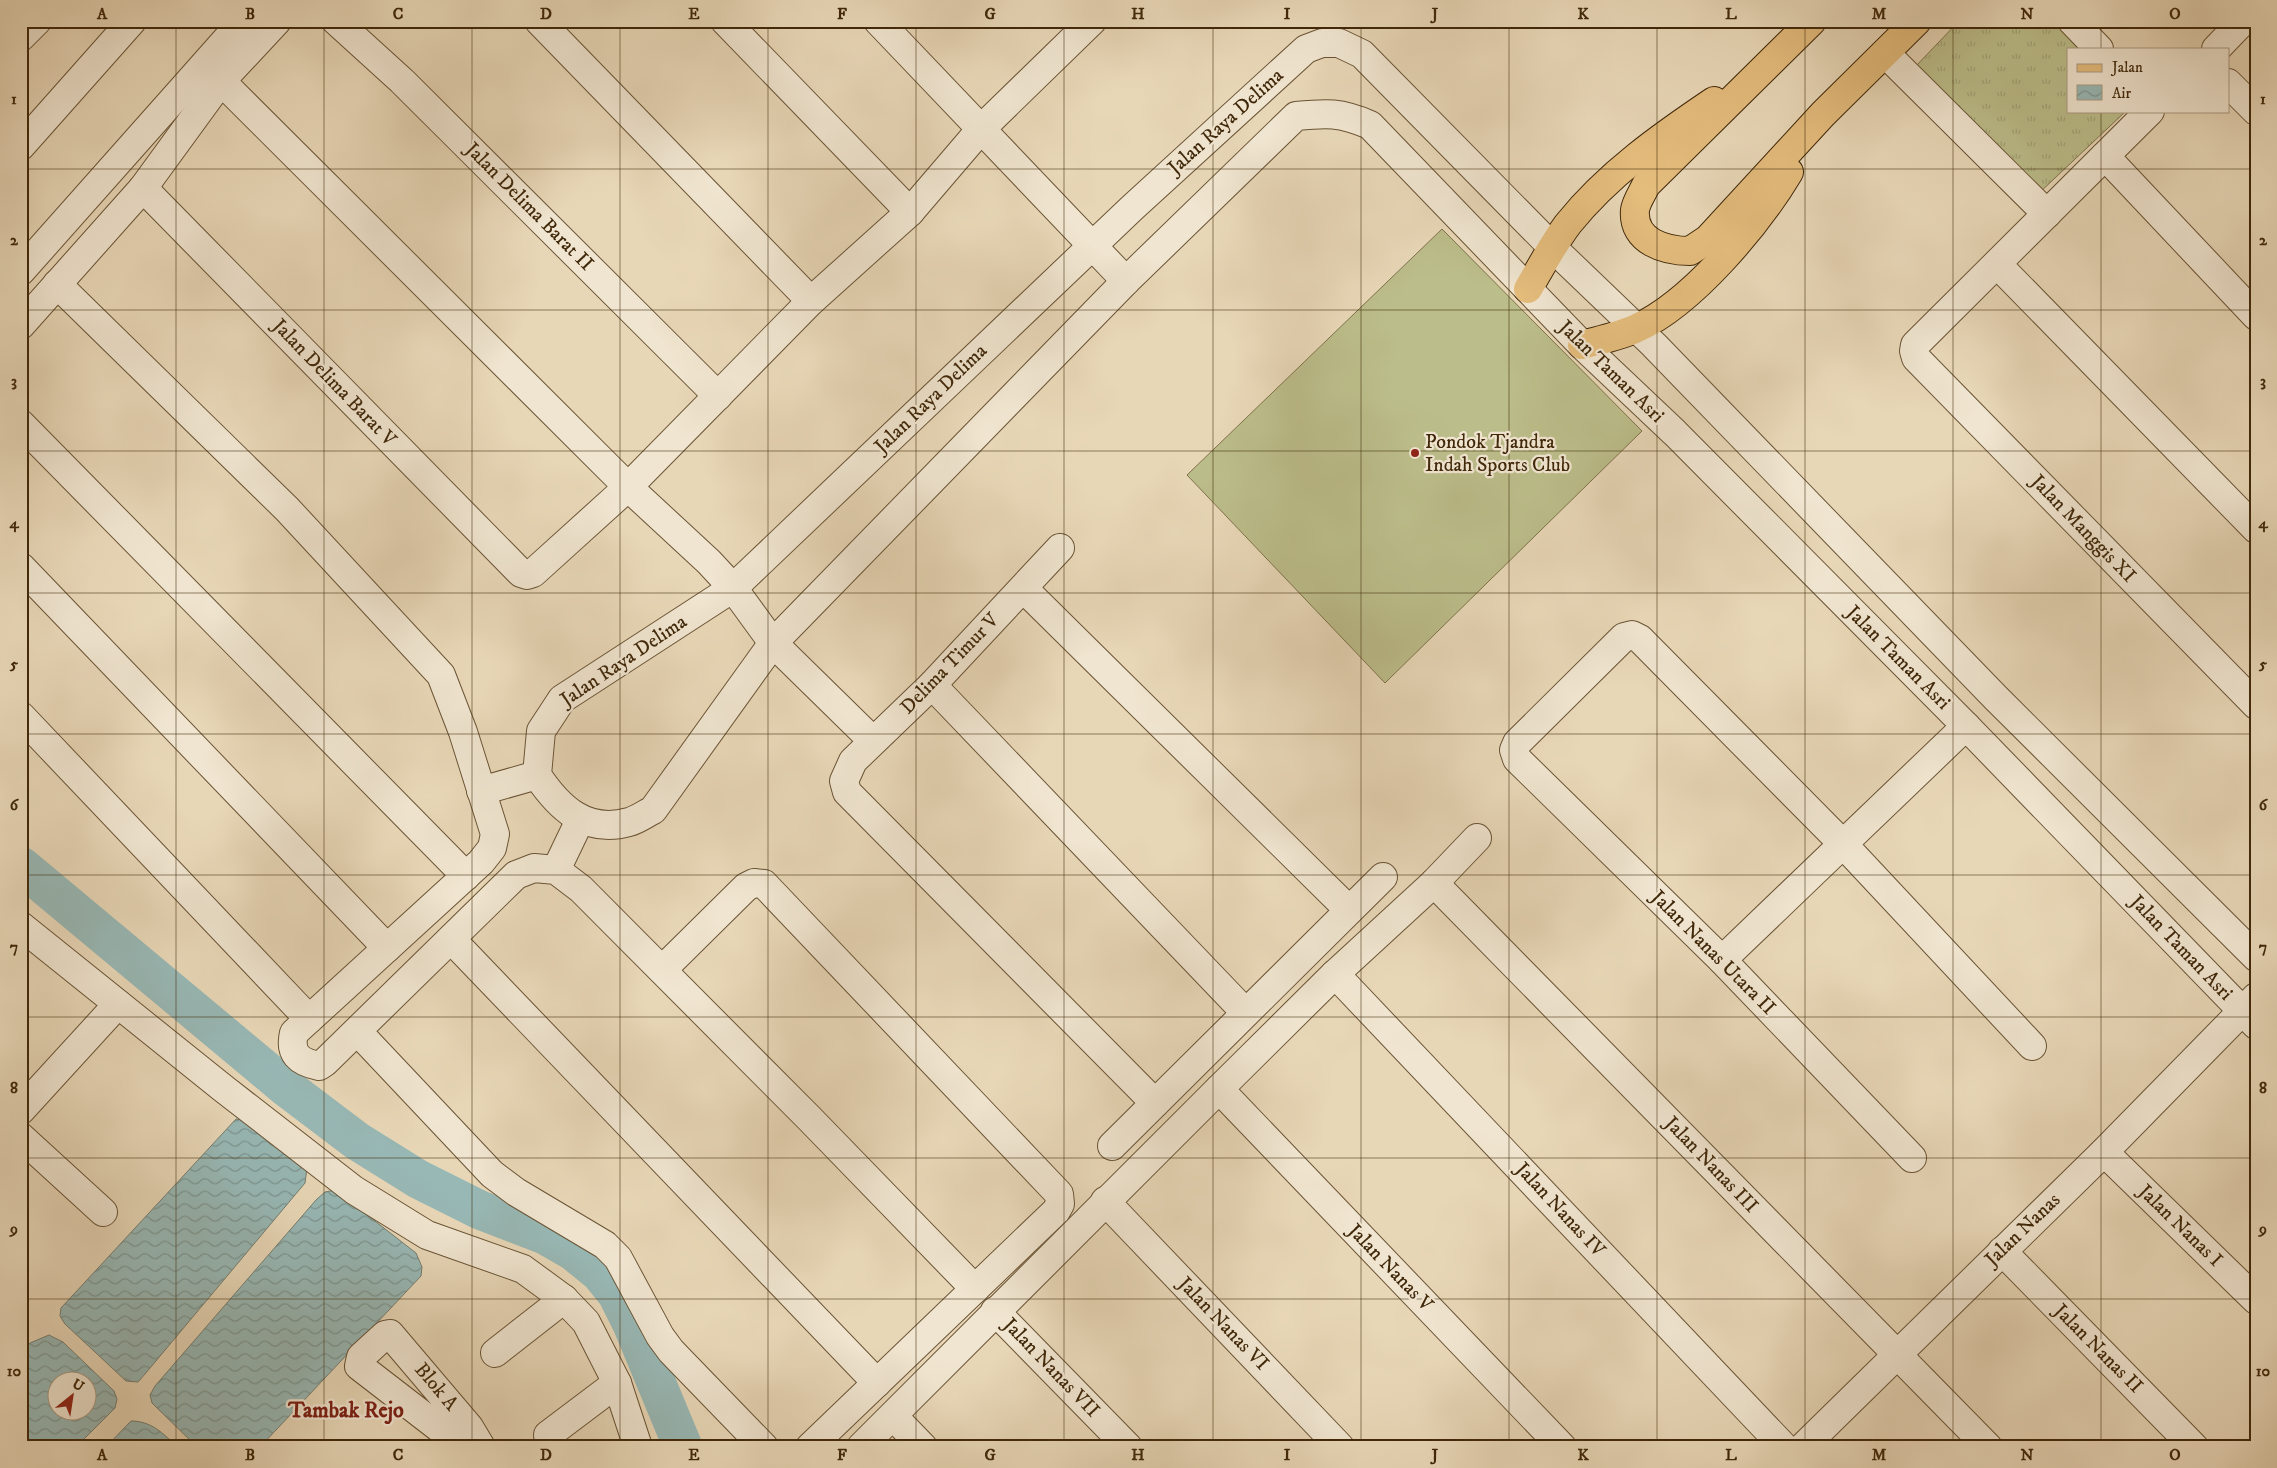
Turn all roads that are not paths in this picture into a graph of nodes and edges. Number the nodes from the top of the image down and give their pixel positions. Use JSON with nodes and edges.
{"nodes":[{"id":1,"x":37,"y":21,"type":"edge"},
{"id":2,"x":132,"y":21,"type":"edge"},
{"id":3,"x":243,"y":21,"type":"edge"},
{"id":4,"x":277,"y":21,"type":"edge"},
{"id":5,"x":336,"y":21,"type":"edge"},
{"id":6,"x":539,"y":21,"type":"edge"},
{"id":7,"x":725,"y":21,"type":"edge"},
{"id":8,"x":878,"y":21,"type":"edge"},
{"id":9,"x":1812,"y":21,"type":"edge"},
{"id":10,"x":1917,"y":21,"type":"edge"},
{"id":11,"x":2072,"y":21,"type":"edge"},
{"id":12,"x":2243,"y":21,"type":"edge"},
{"id":13,"x":1078,"y":26,"type":"edge"},
{"id":14,"x":21,"y":37,"type":"edge"},
{"id":15,"x":2098,"y":48,"type":"edge"},
{"id":16,"x":2217,"y":48,"type":"edge"},
{"id":17,"x":1885,"y":53,"type":"junction"},
{"id":18,"x":1767,"y":66,"type":"junction"},
{"id":19,"x":221,"y":81,"type":"junction"},
{"id":20,"x":1266,"y":84,"type":"junction"},
{"id":21,"x":2230,"y":85,"type":"edge"},
{"id":22,"x":2256,"y":111,"type":"edge"},
{"id":23,"x":2149,"y":112,"type":"edge"},
{"id":24,"x":1823,"y":114,"type":"junction"},
{"id":25,"x":1296,"y":116,"type":"junction"},
{"id":26,"x":981,"y":129,"type":"junction"},
{"id":27,"x":21,"y":146,"type":"edge"},
{"id":28,"x":2105,"y":156,"type":"junction"},
{"id":29,"x":143,"y":188,"type":"junction"},
{"id":30,"x":910,"y":212,"type":"junction"},
{"id":31,"x":2046,"y":214,"type":"junction"},
{"id":32,"x":1091,"y":246,"type":"junction"},
{"id":33,"x":1555,"y":249,"type":"junction"},
{"id":34,"x":1996,"y":264,"type":"junction"},
{"id":35,"x":21,"y":271,"type":"edge"},
{"id":36,"x":1126,"y":281,"type":"junction"},
{"id":37,"x":57,"y":284,"type":"junction"},
{"id":38,"x":1531,"y":293,"type":"junction"},
{"id":39,"x":811,"y":301,"type":"junction"},
{"id":40,"x":2256,"y":316,"type":"edge"},
{"id":41,"x":21,"y":325,"type":"edge"},
{"id":42,"x":1636,"y":328,"type":"junction"},
{"id":43,"x":1582,"y":345,"type":"junction"},
{"id":44,"x":718,"y":396,"type":"junction"},
{"id":45,"x":21,"y":424,"type":"edge"},
{"id":46,"x":628,"y":487,"type":"junction"},
{"id":47,"x":2256,"y":529,"type":"edge"},
{"id":48,"x":1060,"y":548,"type":"dead end"},
{"id":49,"x":21,"y":568,"type":"edge"},
{"id":50,"x":733,"y":588,"type":"junction"},
{"id":51,"x":1024,"y":589,"type":"junction"},
{"id":52,"x":773,"y":643,"type":"junction"},
{"id":53,"x":932,"y":685,"type":"junction"},
{"id":54,"x":2256,"y":705,"type":"edge"},
{"id":55,"x":21,"y":716,"type":"edge"},
{"id":56,"x":1966,"y":726,"type":"junction"},
{"id":57,"x":873,"y":741,"type":"junction"},
{"id":58,"x":537,"y":775,"type":"junction"},
{"id":59,"x":481,"y":791,"type":"junction"},
{"id":60,"x":580,"y":820,"type":"junction"},
{"id":61,"x":1477,"y":838,"type":"dead end"},
{"id":62,"x":1843,"y":844,"type":"junction"},
{"id":63,"x":556,"y":870,"type":"junction"},
{"id":64,"x":466,"y":876,"type":"junction"},
{"id":65,"x":1383,"y":877,"type":"dead end"},
{"id":66,"x":1434,"y":883,"type":"junction"},
{"id":67,"x":1349,"y":910,"type":"junction"},
{"id":68,"x":21,"y":926,"type":"edge"},
{"id":69,"x":451,"y":939,"type":"junction"},
{"id":70,"x":387,"y":948,"type":"junction"},
{"id":71,"x":2256,"y":957,"type":"edge"},
{"id":72,"x":1722,"y":960,"type":"junction"},
{"id":73,"x":662,"y":970,"type":"junction"},
{"id":74,"x":1335,"y":974,"type":"junction"},
{"id":75,"x":118,"y":1004,"type":"junction"},
{"id":76,"x":2251,"y":1011,"type":"edge"},
{"id":77,"x":1245,"y":1012,"type":"junction"},
{"id":78,"x":309,"y":1019,"type":"junction"},
{"id":79,"x":358,"y":1032,"type":"junction"},
{"id":80,"x":2032,"y":1046,"type":"dead end"},
{"id":81,"x":1219,"y":1089,"type":"junction"},
{"id":82,"x":1155,"y":1103,"type":"junction"},
{"id":83,"x":21,"y":1110,"type":"edge"},
{"id":84,"x":21,"y":1137,"type":"edge"},
{"id":85,"x":1112,"y":1146,"type":"dead end"},
{"id":86,"x":2104,"y":1152,"type":"junction"},
{"id":87,"x":1912,"y":1158,"type":"dead end"},
{"id":88,"x":1105,"y":1201,"type":"junction"},
{"id":89,"x":103,"y":1212,"type":"dead end"},
{"id":90,"x":2002,"y":1251,"type":"junction"},
{"id":91,"x":975,"y":1289,"type":"junction"},
{"id":92,"x":564,"y":1299,"type":"junction"},
{"id":93,"x":2256,"y":1300,"type":"edge"},
{"id":94,"x":995,"y":1311,"type":"junction"},
{"id":95,"x":495,"y":1353,"type":"dead end"},
{"id":96,"x":1896,"y":1354,"type":"junction"},
{"id":97,"x":616,"y":1383,"type":"junction"},
{"id":98,"x":877,"y":1383,"type":"junction"},
{"id":99,"x":893,"y":1416,"type":"junction"},
{"id":100,"x":548,"y":1435,"type":"dead end"},
{"id":101,"x":464,"y":1447,"type":"edge"},
{"id":102,"x":481,"y":1447,"type":"edge"},
{"id":103,"x":638,"y":1447,"type":"edge"},
{"id":104,"x":764,"y":1447,"type":"edge"},
{"id":105,"x":810,"y":1447,"type":"edge"},
{"id":106,"x":861,"y":1447,"type":"edge"},
{"id":107,"x":923,"y":1447,"type":"edge"},
{"id":108,"x":1128,"y":1447,"type":"edge"},
{"id":109,"x":1340,"y":1447,"type":"edge"},
{"id":110,"x":1562,"y":1447,"type":"edge"},
{"id":111,"x":1784,"y":1447,"type":"edge"},
{"id":112,"x":1803,"y":1447,"type":"edge"},
{"id":113,"x":1988,"y":1447,"type":"edge"},
{"id":114,"x":2194,"y":1447,"type":"edge"}],
"edges":[{"from":1,"to":14,"type":"street"},
{"from":2,"to":27,"type":"street"},
{"from":3,"to":35,"type":"street"},
{"from":4,"to":19,"type":"street"},
{"from":5,"to":44,"type":"street","name":"Jalan Delima Barat II"},
{"from":6,"to":39,"type":"street"},
{"from":7,"to":30,"type":"street"},
{"from":8,"to":26,"type":"street"},
{"from":9,"to":18,"type":"main road"},
{"from":10,"to":17,"type":"main road"},
{"from":11,"to":15,"type":"street"},
{"from":12,"to":16,"type":"street"},
{"from":13,"to":26,"type":"street"},
{"from":17,"to":24,"type":"main road"},
{"from":17,"to":31,"type":"street"},
{"from":18,"to":24,"type":"main road"},
{"from":18,"to":33,"type":"main road"},
{"from":19,"to":29,"type":"street"},
{"from":19,"to":46,"type":"street"},
{"from":20,"to":25,"type":"street"},
{"from":20,"to":32,"type":"street","name":"Jalan Raya Delima"},
{"from":20,"to":33,"type":"street","name":"Jalan Raya Delima"},
{"from":21,"to":22,"type":"street"},
{"from":23,"to":28,"type":"street"},
{"from":24,"to":42,"type":"main road"},
{"from":25,"to":36,"type":"street"},
{"from":25,"to":38,"type":"street"},
{"from":26,"to":30,"type":"street"},
{"from":26,"to":32,"type":"street"},
{"from":28,"to":31,"type":"street"},
{"from":28,"to":40,"type":"street"},
{"from":29,"to":37,"type":"street"},
{"from":29,"to":46,"type":"street","name":"Jalan Delima Barat V"},
{"from":30,"to":39,"type":"street"},
{"from":31,"to":34,"type":"street"},
{"from":32,"to":36,"type":"street"},
{"from":32,"to":50,"type":"street","name":"Jalan Raya Delima"},
{"from":33,"to":38,"type":"main road"},
{"from":33,"to":42,"type":"street","name":"Jalan Taman Asri"},
{"from":34,"to":47,"type":"street"},
{"from":34,"to":54,"type":"street","name":"Jalan Manggis XI"},
{"from":36,"to":52,"type":"street"},
{"from":37,"to":41,"type":"street"},
{"from":37,"to":59,"type":"street"},
{"from":38,"to":43,"type":"street","name":"Jalan Taman Asri"},
{"from":39,"to":44,"type":"street"},
{"from":42,"to":43,"type":"main road"},
{"from":42,"to":71,"type":"street","name":"Jalan Taman Asri"},
{"from":43,"to":56,"type":"street","name":"Jalan Taman Asri"},
{"from":44,"to":46,"type":"street"},
{"from":45,"to":64,"type":"street"},
{"from":46,"to":50,"type":"street"},
{"from":48,"to":51,"type":"street","name":"Delima Timur V"},
{"from":49,"to":70,"type":"street"},
{"from":50,"to":52,"type":"street"},
{"from":50,"to":58,"type":"street","name":"Jalan Raya Delima"},
{"from":51,"to":53,"type":"street","name":"Delima Timur V"},
{"from":51,"to":67,"type":"street"},
{"from":52,"to":57,"type":"street"},
{"from":52,"to":60,"type":"street"},
{"from":53,"to":57,"type":"street","name":"Delima Timur V"},
{"from":53,"to":77,"type":"street"},
{"from":55,"to":78,"type":"street"},
{"from":56,"to":62,"type":"street"},
{"from":56,"to":76,"type":"street","name":"Jalan Taman Asri"},
{"from":57,"to":82,"type":"street","name":"Delima Timur V"},
{"from":58,"to":59,"type":"street"},
{"from":58,"to":60,"type":"street"},
{"from":59,"to":64,"type":"street"},
{"from":60,"to":63,"type":"street"},
{"from":61,"to":66,"type":"street"},
{"from":62,"to":72,"type":"street"},
{"from":62,"to":72,"type":"street","name":"Jalan Nanas Utara II"},
{"from":62,"to":80,"type":"street"},
{"from":63,"to":69,"type":"street"},
{"from":63,"to":73,"type":"street"},
{"from":64,"to":70,"type":"street"},
{"from":65,"to":67,"type":"street"},
{"from":66,"to":74,"type":"street"},
{"from":66,"to":96,"type":"street","name":"Jalan Nanas III"},
{"from":67,"to":77,"type":"street"},
{"from":68,"to":75,"type":"street"},
{"from":69,"to":79,"type":"street"},
{"from":69,"to":98,"type":"street"},
{"from":70,"to":78,"type":"street"},
{"from":72,"to":87,"type":"street","name":"Jalan Nanas Utara II"},
{"from":73,"to":91,"type":"street"},
{"from":73,"to":91,"type":"street"},
{"from":74,"to":81,"type":"street"},
{"from":74,"to":111,"type":"street","name":"Jalan Nanas IV"},
{"from":75,"to":83,"type":"street"},
{"from":75,"to":92,"type":"street"},
{"from":76,"to":86,"type":"street","name":"Jalan Nanas"},
{"from":77,"to":82,"type":"street"},
{"from":78,"to":79,"type":"street"},
{"from":79,"to":104,"type":"street"},
{"from":81,"to":88,"type":"street"},
{"from":81,"to":110,"type":"street","name":"Jalan Nanas V"},
{"from":82,"to":85,"type":"street"},
{"from":84,"to":89,"type":"street"},
{"from":86,"to":90,"type":"street","name":"Jalan Nanas"},
{"from":86,"to":93,"type":"street","name":"Jalan Nanas I"},
{"from":88,"to":94,"type":"street"},
{"from":88,"to":109,"type":"street","name":"Jalan Nanas VI"},
{"from":90,"to":96,"type":"street","name":"Jalan Nanas"},
{"from":90,"to":114,"type":"street","name":"Jalan Nanas II"},
{"from":91,"to":98,"type":"street"},
{"from":92,"to":95,"type":"street"},
{"from":92,"to":97,"type":"street"},
{"from":94,"to":99,"type":"street"},
{"from":94,"to":108,"type":"street","name":"Jalan Nanas VII"},
{"from":96,"to":112,"type":"street","name":"Jalan Nanas"},
{"from":96,"to":113,"type":"street","name":"Jalan Nanas III"},
{"from":97,"to":100,"type":"street"},
{"from":97,"to":103,"type":"street"},
{"from":98,"to":105,"type":"street"},
{"from":99,"to":106,"type":"street"},
{"from":99,"to":107,"type":"street"},
{"from":101,"to":102,"type":"street","name":"Blok A"}]}
